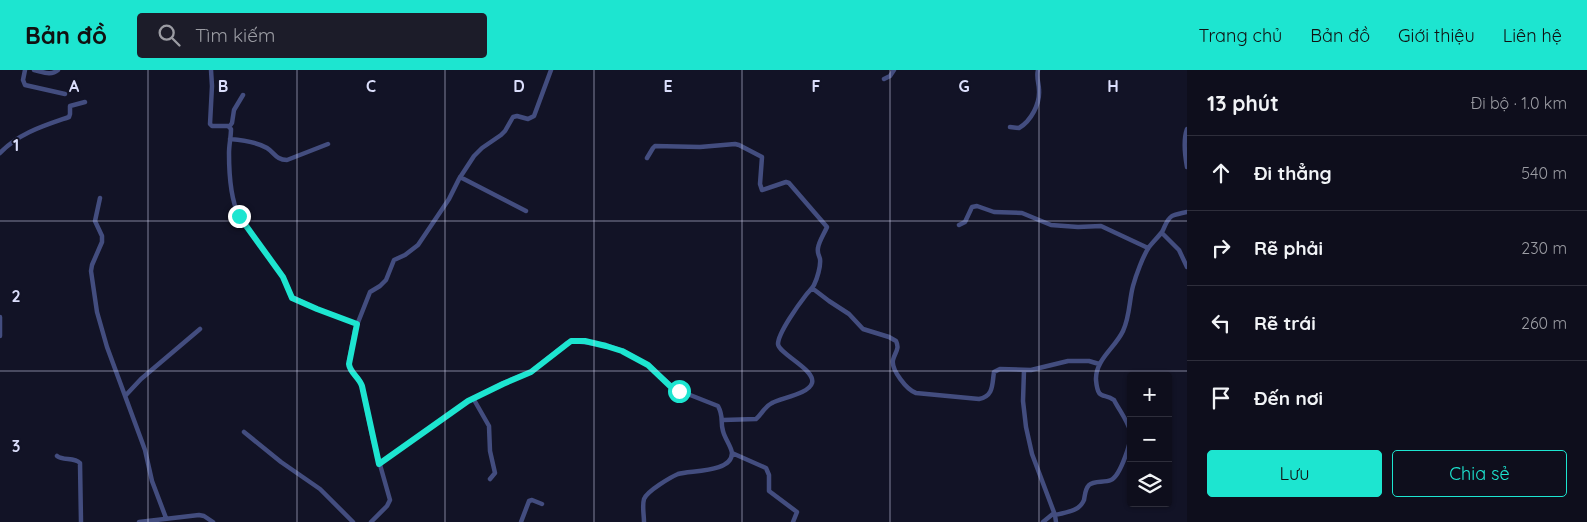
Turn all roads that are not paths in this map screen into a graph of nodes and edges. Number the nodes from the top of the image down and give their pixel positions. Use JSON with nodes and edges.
{"nodes":[{"id":1,"x":26,"y":70,"type":"edge"},
{"id":2,"x":34,"y":70,"type":"edge"},
{"id":3,"x":58,"y":70,"type":"edge"},
{"id":4,"x":211,"y":70,"type":"edge"},
{"id":5,"x":551,"y":70,"type":"edge"},
{"id":6,"x":894,"y":70,"type":"edge"},
{"id":7,"x":1038,"y":70,"type":"edge"},
{"id":8,"x":884,"y":79,"type":"dead end"},
{"id":9,"x":65,"y":94,"type":"dead end"},
{"id":10,"x":243,"y":95,"type":"dead end"},
{"id":11,"x":85,"y":102,"type":"dead end"},
{"id":12,"x":229,"y":127,"type":"junction"},
{"id":13,"x":1010,"y":127,"type":"dead end"},
{"id":14,"x":1187,"y":129,"type":"edge"},
{"id":15,"x":230,"y":138,"type":"junction"},
{"id":16,"x":328,"y":144,"type":"dead end"},
{"id":17,"x":0,"y":153,"type":"edge"},
{"id":18,"x":647,"y":158,"type":"dead end"},
{"id":19,"x":1187,"y":167,"type":"edge"},
{"id":20,"x":460,"y":177,"type":"junction"},
{"id":21,"x":100,"y":198,"type":"dead end"},
{"id":22,"x":526,"y":211,"type":"dead end"},
{"id":23,"x":1187,"y":212,"type":"edge"},
{"id":24,"x":959,"y":225,"type":"dead end"},
{"id":25,"x":1162,"y":232,"type":"junction"},
{"id":26,"x":1148,"y":248,"type":"junction"},
{"id":27,"x":1187,"y":266,"type":"edge"},
{"id":28,"x":812,"y":288,"type":"junction"},
{"id":29,"x":0,"y":317,"type":"edge"},
{"id":30,"x":357,"y":324,"type":"junction"},
{"id":31,"x":200,"y":329,"type":"dead end"},
{"id":32,"x":0,"y":336,"type":"edge"},
{"id":33,"x":1099,"y":364,"type":"junction"},
{"id":34,"x":1024,"y":370,"type":"junction"},
{"id":35,"x":126,"y":395,"type":"junction"},
{"id":36,"x":473,"y":398,"type":"junction"},
{"id":37,"x":723,"y":420,"type":"junction"},
{"id":38,"x":244,"y":432,"type":"dead end"},
{"id":39,"x":732,"y":453,"type":"junction"},
{"id":40,"x":57,"y":456,"type":"dead end"},
{"id":41,"x":379,"y":464,"type":"junction"},
{"id":42,"x":490,"y":480,"type":"dead end"},
{"id":43,"x":542,"y":504,"type":"dead end"},
{"id":44,"x":1054,"y":514,"type":"junction"},
{"id":45,"x":166,"y":518,"type":"junction"},
{"id":46,"x":81,"y":522,"type":"edge"},
{"id":47,"x":139,"y":522,"type":"edge"},
{"id":48,"x":214,"y":522,"type":"edge"},
{"id":49,"x":352,"y":522,"type":"edge"},
{"id":50,"x":372,"y":522,"type":"edge"},
{"id":51,"x":522,"y":522,"type":"edge"},
{"id":52,"x":644,"y":522,"type":"edge"},
{"id":53,"x":793,"y":522,"type":"edge"},
{"id":54,"x":1042,"y":522,"type":"edge"},
{"id":55,"x":1056,"y":522,"type":"edge"}],
"edges":[{"from":1,"to":9,"type":"street"},
{"from":2,"to":3,"type":"street"},
{"from":4,"to":12,"type":"street"},
{"from":5,"to":20,"type":"street"},
{"from":6,"to":8,"type":"street"},
{"from":7,"to":13,"type":"street"},
{"from":10,"to":12,"type":"street"},
{"from":11,"to":17,"type":"street"},
{"from":12,"to":15,"type":"street"},
{"from":14,"to":19,"type":"street"},
{"from":15,"to":16,"type":"street"},
{"from":15,"to":30,"type":"street"},
{"from":18,"to":28,"type":"street"},
{"from":20,"to":22,"type":"street"},
{"from":20,"to":30,"type":"street"},
{"from":21,"to":35,"type":"street"},
{"from":23,"to":25,"type":"street"},
{"from":24,"to":26,"type":"street"},
{"from":25,"to":26,"type":"street"},
{"from":25,"to":27,"type":"street"},
{"from":26,"to":33,"type":"street"},
{"from":28,"to":34,"type":"street"},
{"from":28,"to":37,"type":"street"},
{"from":29,"to":32,"type":"street"},
{"from":30,"to":41,"type":"street"},
{"from":31,"to":35,"type":"street"},
{"from":33,"to":34,"type":"street"},
{"from":33,"to":44,"type":"street"},
{"from":34,"to":44,"type":"street"},
{"from":35,"to":45,"type":"street"},
{"from":36,"to":37,"type":"street"},
{"from":36,"to":41,"type":"street"},
{"from":36,"to":42,"type":"street"},
{"from":37,"to":39,"type":"street"},
{"from":38,"to":49,"type":"street"},
{"from":39,"to":52,"type":"street"},
{"from":39,"to":53,"type":"street"},
{"from":40,"to":46,"type":"street"},
{"from":41,"to":50,"type":"street"},
{"from":43,"to":51,"type":"street"},
{"from":44,"to":54,"type":"street"},
{"from":44,"to":55,"type":"street"},
{"from":45,"to":47,"type":"street"},
{"from":45,"to":48,"type":"street"}]}
